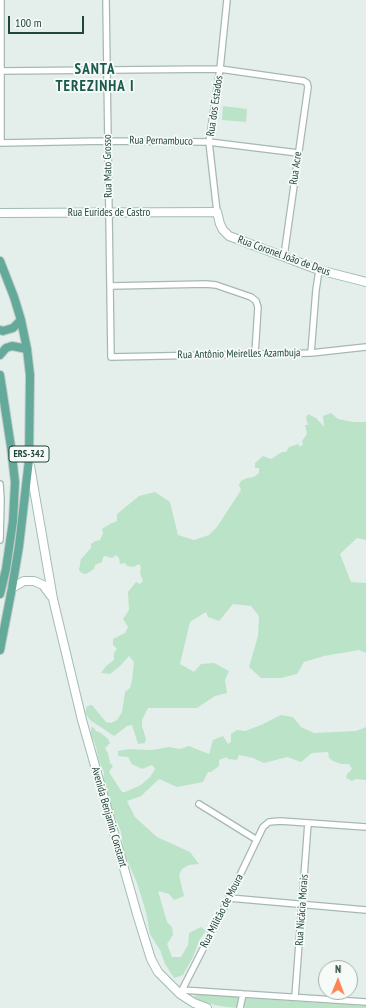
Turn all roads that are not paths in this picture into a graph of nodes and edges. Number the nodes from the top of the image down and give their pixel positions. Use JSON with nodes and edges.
{"nodes":[{"id":1,"x":1,"y":0,"type":"edge"},
{"id":2,"x":106,"y":0,"type":"edge"},
{"id":3,"x":227,"y":0,"type":"edge"},
{"id":4,"x":220,"y":69,"type":"junction"},
{"id":5,"x":107,"y":70,"type":"junction"},
{"id":6,"x":0,"y":71,"type":"edge"},
{"id":7,"x":107,"y":141,"type":"junction"},
{"id":8,"x":0,"y":142,"type":"edge"},
{"id":9,"x":210,"y":142,"type":"junction"},
{"id":10,"x":298,"y":153,"type":"junction"},
{"id":11,"x":217,"y":212,"type":"junction"},
{"id":12,"x":0,"y":213,"type":"edge"},
{"id":13,"x":110,"y":213,"type":"junction"},
{"id":14,"x":284,"y":256,"type":"junction"},
{"id":15,"x":0,"y":261,"type":"edge"},
{"id":16,"x":319,"y":270,"type":"junction"},
{"id":17,"x":366,"y":282,"type":"edge"},
{"id":18,"x":111,"y":286,"type":"junction"},
{"id":19,"x":21,"y":320,"type":"junction"},
{"id":20,"x":0,"y":330,"type":"edge"},
{"id":21,"x":366,"y":347,"type":"edge"},
{"id":22,"x":27,"y":349,"type":"junction"},
{"id":23,"x":310,"y":353,"type":"junction"},
{"id":24,"x":255,"y":354,"type":"junction"},
{"id":25,"x":0,"y":355,"type":"edge"},
{"id":26,"x":111,"y":357,"type":"joint"},
{"id":27,"x":0,"y":375,"type":"edge"},
{"id":28,"x":29,"y":460,"type":"junction"},
{"id":29,"x":0,"y":484,"type":"edge"},
{"id":30,"x":1,"y":500,"type":"edge"},
{"id":31,"x":0,"y":540,"type":"edge"},
{"id":32,"x":12,"y":588,"type":"junction"},
{"id":33,"x":0,"y":594,"type":"edge"},
{"id":34,"x":53,"y":599,"type":"junction"},
{"id":35,"x":0,"y":650,"type":"edge"},
{"id":36,"x":199,"y":804,"type":"dead end"},
{"id":37,"x":308,"y":823,"type":"junction"},
{"id":38,"x":366,"y":827,"type":"edge"},
{"id":39,"x":257,"y":840,"type":"junction"},
{"id":40,"x":229,"y":898,"type":"junction"},
{"id":41,"x":302,"y":904,"type":"junction"},
{"id":42,"x":366,"y":910,"type":"edge"},
{"id":43,"x":181,"y":992,"type":"junction"},
{"id":44,"x":243,"y":994,"type":"junction"},
{"id":45,"x":295,"y":997,"type":"junction"},
{"id":46,"x":366,"y":1002,"type":"edge"},
{"id":47,"x":207,"y":1008,"type":"edge"},
{"id":48,"x":240,"y":1008,"type":"edge"}],
"edges":[{"from":1,"to":6,"type":"street"},
{"from":2,"to":5,"type":"street","name":"Rua Mato Grosso"},
{"from":3,"to":4,"type":"street","name":"Rua dos Estados"},
{"from":4,"to":5,"type":"street"},
{"from":4,"to":9,"type":"street","name":"Rua dos Estados"},
{"from":4,"to":10,"type":"street","name":"Rua Acre"},
{"from":5,"to":6,"type":"street"},
{"from":5,"to":7,"type":"street","name":"Rua Mato Grosso"},
{"from":6,"to":8,"type":"street"},
{"from":7,"to":8,"type":"street","name":"Rua Pernambuco"},
{"from":7,"to":9,"type":"street","name":"Rua Pernambuco"},
{"from":7,"to":13,"type":"street","name":"Rua Mato Grosso"},
{"from":9,"to":10,"type":"street","name":"Rua Pernambuco"},
{"from":9,"to":11,"type":"street","name":"Rua dos Estados"},
{"from":10,"to":14,"type":"street","name":"Rua Acre"},
{"from":11,"to":13,"type":"main road","name":"Rua Eurides de Castro"},
{"from":11,"to":14,"type":"main road","name":"Rua Coronel João de Deus"},
{"from":12,"to":13,"type":"main road","name":"Rua Eurides de Castro"},
{"from":13,"to":18,"type":"street","name":"Rua Mato Grosso"},
{"from":14,"to":16,"type":"main road","name":"Rua Coronel João de Deus"},
{"from":15,"to":19,"type":"main road","number":"ERS-342"},
{"from":16,"to":17,"type":"main road","name":"Rua Coronel João de Deus"},
{"from":16,"to":23,"type":"street"},
{"from":18,"to":24,"type":"street"},
{"from":18,"to":26,"type":"street","name":"Rua Mato Grosso"},
{"from":19,"to":20,"type":"main road"},
{"from":19,"to":22,"type":"main road","number":"ERS-342"},
{"from":21,"to":23,"type":"street","name":"Rua Antônio Meirelles Azambuja"},
{"from":22,"to":25,"type":"main road"},
{"from":22,"to":28,"type":"main road","number":"ERS-342"},
{"from":23,"to":24,"type":"street","name":"Rua Antônio Meirelles Azambuja"},
{"from":24,"to":26,"type":"street","name":"Rua Antônio Meirelles Azambuja"},
{"from":27,"to":33,"type":"main road","number":"ERS-342"},
{"from":28,"to":32,"type":"main road","number":"ERS-342"},
{"from":28,"to":34,"type":"main road","name":"Avenida Benjamin Constant"},
{"from":29,"to":30,"type":"street"},
{"from":30,"to":31,"type":"street"},
{"from":32,"to":34,"type":"main road","name":"Avenida Benjamin Constant"},
{"from":32,"to":35,"type":"main road","number":"ERS-342"},
{"from":34,"to":43,"type":"main road","name":"Avenida Benjamin Constant"},
{"from":36,"to":39,"type":"street"},
{"from":37,"to":38,"type":"street"},
{"from":37,"to":39,"type":"street","name":"Rua Militão de Moura"},
{"from":37,"to":41,"type":"street","name":"Rua Nicácia Morais"},
{"from":39,"to":40,"type":"street","name":"Rua Militão de Moura"},
{"from":40,"to":41,"type":"street"},
{"from":40,"to":43,"type":"street","name":"Rua Militão de Moura"},
{"from":41,"to":42,"type":"street"},
{"from":41,"to":45,"type":"street","name":"Rua Nicácia Morais"},
{"from":43,"to":44,"type":"street"},
{"from":43,"to":47,"type":"main road","name":"Avenida Benjamin Constant"},
{"from":44,"to":45,"type":"street"},
{"from":44,"to":48,"type":"street"},
{"from":45,"to":46,"type":"street"}]}
